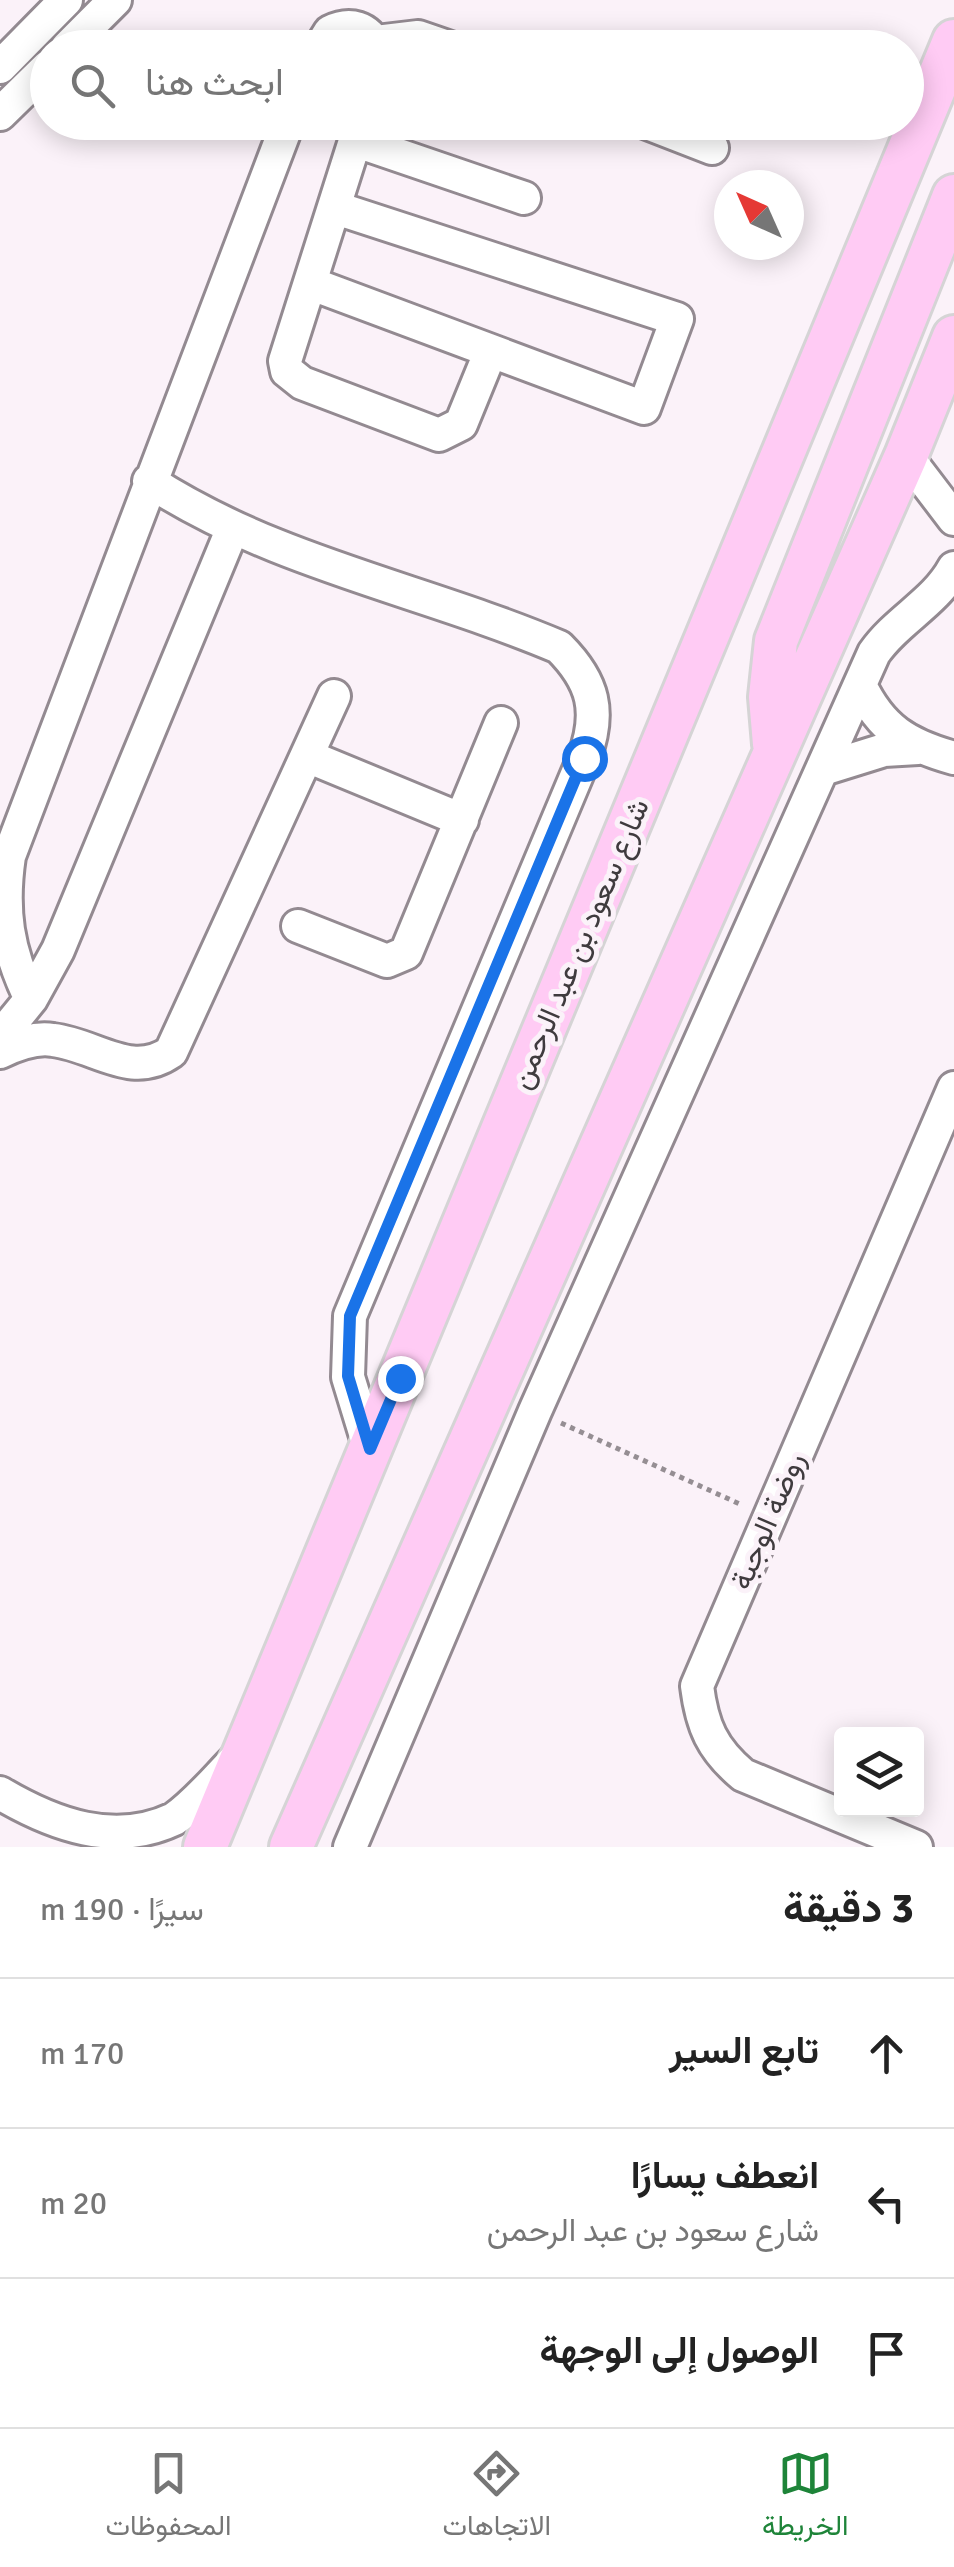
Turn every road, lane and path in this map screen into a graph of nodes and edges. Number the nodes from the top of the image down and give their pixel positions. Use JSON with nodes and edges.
{"nodes":[{"id":1,"x":66,"y":0,"type":"edge"},
{"id":2,"x":115,"y":0,"type":"edge"},
{"id":3,"x":36,"y":30,"type":"edge"},
{"id":4,"x":85,"y":30,"type":"edge"},
{"id":5,"x":337,"y":30,"type":"edge"},
{"id":6,"x":362,"y":30,"type":"edge"},
{"id":7,"x":30,"y":36,"type":"edge"},
{"id":8,"x":954,"y":41,"type":"edge"},
{"id":9,"x":0,"y":66,"type":"edge"},
{"id":10,"x":30,"y":85,"type":"edge"},
{"id":11,"x":924,"y":113,"type":"edge"},
{"id":12,"x":0,"y":114,"type":"edge"},
{"id":13,"x":281,"y":140,"type":"edge"},
{"id":14,"x":357,"y":140,"type":"edge"},
{"id":15,"x":380,"y":140,"type":"edge"},
{"id":16,"x":691,"y":140,"type":"edge"},
{"id":17,"x":913,"y":140,"type":"edge"},
{"id":18,"x":712,"y":148,"type":"dead end"},
{"id":19,"x":954,"y":196,"type":"edge"},
{"id":20,"x":524,"y":198,"type":"dead end"},
{"id":21,"x":336,"y":208,"type":"junction"},
{"id":22,"x":312,"y":284,"type":"junction"},
{"id":23,"x":954,"y":337,"type":"edge"},
{"id":24,"x":490,"y":353,"type":"junction"},
{"id":25,"x":906,"y":456,"type":"junction"},
{"id":26,"x":149,"y":481,"type":"junction"},
{"id":27,"x":954,"y":519,"type":"edge"},
{"id":28,"x":232,"y":530,"type":"junction"},
{"id":29,"x":954,"y":568,"type":"edge"},
{"id":30,"x":860,"y":684,"type":"junction"},
{"id":31,"x":334,"y":696,"type":"dead end"},
{"id":32,"x":502,"y":723,"type":"dead end"},
{"id":33,"x":918,"y":748,"type":"junction"},
{"id":34,"x":774,"y":754,"type":"junction"},
{"id":35,"x":307,"y":756,"type":"junction"},
{"id":36,"x":954,"y":758,"type":"edge"},
{"id":37,"x":823,"y":768,"type":"junction"},
{"id":38,"x":462,"y":820,"type":"junction"},
{"id":39,"x":298,"y":926,"type":"dead end"},
{"id":40,"x":31,"y":1000,"type":"junction"},
{"id":41,"x":0,"y":1037,"type":"edge"},
{"id":42,"x":0,"y":1052,"type":"edge"},
{"id":43,"x":954,"y":1088,"type":"edge"},
{"id":44,"x":536,"y":1412,"type":"junction"},
{"id":45,"x":370,"y":1449,"type":"junction"},
{"id":46,"x":770,"y":1517,"type":"junction"},
{"id":47,"x":247,"y":1748,"type":"junction"},
{"id":48,"x":0,"y":1793,"type":"edge"},
{"id":49,"x":205,"y":1847,"type":"edge"},
{"id":50,"x":291,"y":1847,"type":"edge"},
{"id":51,"x":350,"y":1847,"type":"edge"},
{"id":52,"x":916,"y":1847,"type":"edge"}],
"edges":[{"from":1,"to":3,"type":"street"},
{"from":2,"to":4,"type":"street"},
{"from":5,"to":6,"type":"street"},
{"from":7,"to":9,"type":"street"},
{"from":8,"to":11,"type":"main road","name":"شارع سعود بن عبد الرحمن"},
{"from":10,"to":12,"type":"street"},
{"from":13,"to":26,"type":"street"},
{"from":14,"to":21,"type":"street"},
{"from":15,"to":20,"type":"street"},
{"from":16,"to":18,"type":"street"},
{"from":17,"to":45,"type":"main road","name":"شارع سعود بن عبد الرحمن"},
{"from":19,"to":34,"type":"main road"},
{"from":21,"to":22,"type":"street"},
{"from":21,"to":24,"type":"street"},
{"from":22,"to":24,"type":"street"},
{"from":22,"to":24,"type":"street"},
{"from":23,"to":25,"type":"main road"},
{"from":25,"to":27,"type":"street"},
{"from":25,"to":34,"type":"main road"},
{"from":26,"to":28,"type":"street"},
{"from":26,"to":40,"type":"street"},
{"from":28,"to":40,"type":"street"},
{"from":28,"to":45,"type":"street"},
{"from":29,"to":30,"type":"street"},
{"from":30,"to":33,"type":"street"},
{"from":30,"to":37,"type":"street"},
{"from":31,"to":35,"type":"street"},
{"from":32,"to":38,"type":"street"},
{"from":33,"to":36,"type":"street"},
{"from":33,"to":37,"type":"street"},
{"from":34,"to":50,"type":"main road"},
{"from":35,"to":38,"type":"street"},
{"from":35,"to":42,"type":"street"},
{"from":37,"to":44,"type":"street"},
{"from":38,"to":39,"type":"street"},
{"from":40,"to":41,"type":"street"},
{"from":43,"to":46,"type":"street","name":"روضة الوجبة"},
{"from":44,"to":46,"type":"path"},
{"from":44,"to":51,"type":"street"},
{"from":45,"to":47,"type":"main road","name":"شارع سعود بن عبد الرحمن"},
{"from":46,"to":52,"type":"street","name":"روضة الوجبة"},
{"from":47,"to":48,"type":"street"},
{"from":47,"to":49,"type":"main road","name":"شارع سعود بن عبد الرحمن"}]}
